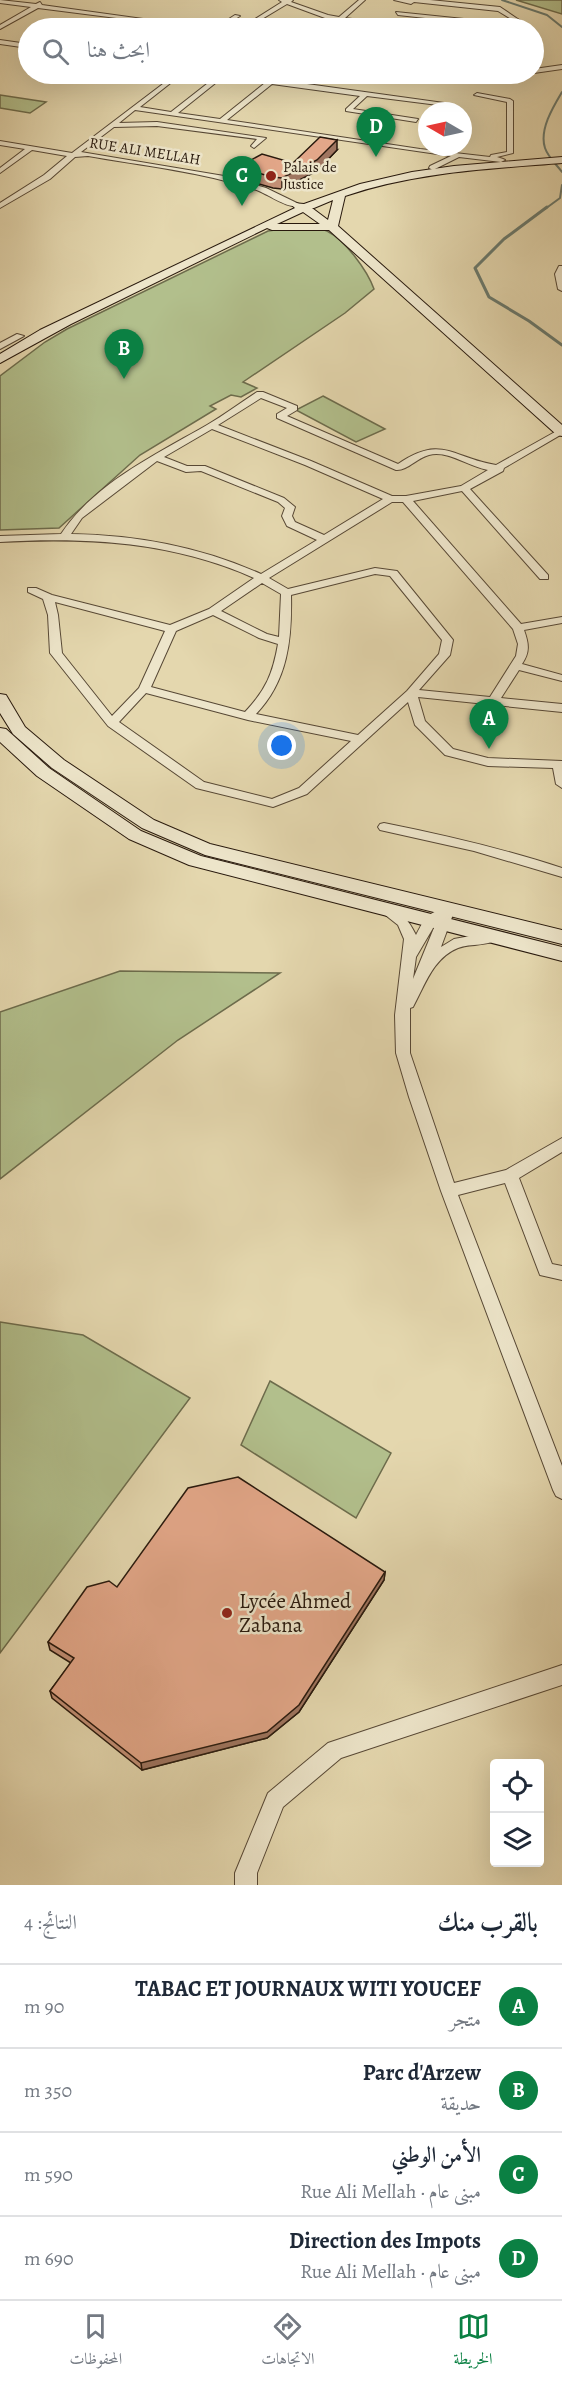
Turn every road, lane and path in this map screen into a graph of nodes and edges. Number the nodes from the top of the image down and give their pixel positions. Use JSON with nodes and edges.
{"nodes":[{"id":1,"x":47,"y":0,"type":"edge"},
{"id":2,"x":282,"y":0,"type":"edge"},
{"id":3,"x":290,"y":0,"type":"edge"},
{"id":4,"x":362,"y":0,"type":"edge"},
{"id":5,"x":397,"y":0,"type":"edge"},
{"id":6,"x":0,"y":1,"type":"edge"},
{"id":7,"x":412,"y":1,"type":"edge"},
{"id":8,"x":37,"y":6,"type":"junction"},
{"id":9,"x":398,"y":13,"type":"junction"},
{"id":10,"x":237,"y":15,"type":"dead end"},
{"id":11,"x":116,"y":18,"type":"edge"},
{"id":12,"x":233,"y":18,"type":"edge"},
{"id":13,"x":260,"y":18,"type":"edge"},
{"id":14,"x":334,"y":18,"type":"edge"},
{"id":15,"x":342,"y":18,"type":"edge"},
{"id":16,"x":393,"y":18,"type":"edge"},
{"id":17,"x":442,"y":18,"type":"edge"},
{"id":18,"x":515,"y":18,"type":"edge"},
{"id":19,"x":0,"y":27,"type":"edge"},
{"id":20,"x":0,"y":42,"type":"edge"},
{"id":21,"x":18,"y":45,"type":"edge"},
{"id":22,"x":562,"y":67,"type":"edge"},
{"id":23,"x":544,"y":70,"type":"edge"},
{"id":24,"x":165,"y":84,"type":"edge"},
{"id":25,"x":208,"y":84,"type":"edge"},
{"id":26,"x":267,"y":84,"type":"edge"},
{"id":27,"x":291,"y":84,"type":"edge"},
{"id":28,"x":365,"y":95,"type":"junction"},
{"id":29,"x":477,"y":95,"type":"dead end"},
{"id":30,"x":409,"y":101,"type":"junction"},
{"id":31,"x":418,"y":102,"type":"edge"},
{"id":32,"x":132,"y":108,"type":"junction"},
{"id":33,"x":172,"y":114,"type":"junction"},
{"id":34,"x":395,"y":117,"type":"junction"},
{"id":35,"x":416,"y":120,"type":"dead end"},
{"id":36,"x":222,"y":121,"type":"junction"},
{"id":37,"x":240,"y":124,"type":"junction"},
{"id":38,"x":112,"y":125,"type":"junction"},
{"id":39,"x":228,"y":133,"type":"junction"},
{"id":40,"x":0,"y":142,"type":"edge"},
{"id":41,"x":254,"y":146,"type":"dead end"},
{"id":42,"x":31,"y":148,"type":"junction"},
{"id":43,"x":418,"y":150,"type":"edge"},
{"id":44,"x":73,"y":155,"type":"junction"},
{"id":45,"x":457,"y":156,"type":"joint"},
{"id":46,"x":476,"y":158,"type":"junction"},
{"id":47,"x":562,"y":158,"type":"edge"},
{"id":48,"x":501,"y":160,"type":"junction"},
{"id":49,"x":532,"y":160,"type":"junction"},
{"id":50,"x":433,"y":168,"type":"junction"},
{"id":51,"x":0,"y":171,"type":"edge"},
{"id":52,"x":0,"y":192,"type":"edge"},
{"id":53,"x":340,"y":195,"type":"junction"},
{"id":54,"x":16,"y":198,"type":"junction"},
{"id":55,"x":0,"y":206,"type":"edge"},
{"id":56,"x":301,"y":207,"type":"junction"},
{"id":57,"x":332,"y":227,"type":"junction"},
{"id":58,"x":257,"y":230,"type":"junction"},
{"id":59,"x":562,"y":268,"type":"edge"},
{"id":60,"x":562,"y":289,"type":"edge"},
{"id":61,"x":0,"y":347,"type":"edge"},
{"id":62,"x":0,"y":358,"type":"edge"},
{"id":63,"x":211,"y":426,"type":"junction"},
{"id":64,"x":561,"y":432,"type":"edge"},
{"id":65,"x":156,"y":457,"type":"junction"},
{"id":66,"x":500,"y":469,"type":"junction"},
{"id":67,"x":464,"y":488,"type":"junction"},
{"id":68,"x":390,"y":499,"type":"junction"},
{"id":69,"x":406,"y":499,"type":"junction"},
{"id":70,"x":64,"y":537,"type":"junction"},
{"id":71,"x":0,"y":539,"type":"edge"},
{"id":72,"x":326,"y":540,"type":"junction"},
{"id":73,"x":544,"y":577,"type":"dead end"},
{"id":74,"x":262,"y":579,"type":"junction"},
{"id":75,"x":32,"y":590,"type":"dead end"},
{"id":76,"x":286,"y":592,"type":"junction"},
{"id":77,"x":48,"y":597,"type":"junction"},
{"id":78,"x":213,"y":611,"type":"junction"},
{"id":79,"x":562,"y":620,"type":"edge"},
{"id":80,"x":518,"y":628,"type":"junction"},
{"id":81,"x":171,"y":629,"type":"junction"},
{"id":82,"x":284,"y":642,"type":"junction"},
{"id":83,"x":515,"y":666,"type":"junction"},
{"id":84,"x":562,"y":678,"type":"edge"},
{"id":85,"x":144,"y":689,"type":"junction"},
{"id":86,"x":411,"y":693,"type":"junction"},
{"id":87,"x":0,"y":699,"type":"edge"},
{"id":88,"x":494,"y":700,"type":"junction"},
{"id":89,"x":562,"y":708,"type":"edge"},
{"id":90,"x":248,"y":716,"type":"junction"},
{"id":91,"x":112,"y":723,"type":"junction"},
{"id":92,"x":0,"y":733,"type":"edge"},
{"id":93,"x":361,"y":739,"type":"junction"},
{"id":94,"x":560,"y":765,"type":"edge"},
{"id":95,"x":562,"y":783,"type":"edge"},
{"id":96,"x":384,"y":827,"type":"dead end"},
{"id":97,"x":562,"y":873,"type":"edge"},
{"id":98,"x":386,"y":910,"type":"junction"},
{"id":99,"x":440,"y":918,"type":"junction"},
{"id":100,"x":492,"y":937,"type":"junction"},
{"id":101,"x":562,"y":938,"type":"edge"},
{"id":102,"x":562,"y":954,"type":"edge"},
{"id":103,"x":410,"y":958,"type":"junction"},
{"id":104,"x":428,"y":963,"type":"junction"},
{"id":105,"x":402,"y":1015,"type":"junction"},
{"id":106,"x":562,"y":1144,"type":"edge"},
{"id":107,"x":510,"y":1175,"type":"junction"},
{"id":108,"x":449,"y":1191,"type":"junction"},
{"id":109,"x":562,"y":1273,"type":"edge"},
{"id":110,"x":562,"y":1490,"type":"edge"},
{"id":111,"x":562,"y":1675,"type":"edge"},
{"id":112,"x":246,"y":1885,"type":"edge"}],
"edges":[{"from":1,"to":8,"type":"street"},
{"from":2,"to":3,"type":"street"},
{"from":3,"to":13,"type":"street"},
{"from":3,"to":14,"type":"street"},
{"from":4,"to":15,"type":"street"},
{"from":5,"to":7,"type":"street"},
{"from":6,"to":8,"type":"street"},
{"from":7,"to":9,"type":"street"},
{"from":7,"to":18,"type":"street"},
{"from":8,"to":11,"type":"street"},
{"from":8,"to":19,"type":"street"},
{"from":9,"to":16,"type":"street"},
{"from":9,"to":17,"type":"street"},
{"from":10,"to":12,"type":"street"},
{"from":20,"to":21,"type":"street"},
{"from":22,"to":23,"type":"street"},
{"from":24,"to":32,"type":"street"},
{"from":25,"to":33,"type":"street"},
{"from":26,"to":36,"type":"street"},
{"from":27,"to":28,"type":"street"},
{"from":28,"to":30,"type":"street"},
{"from":28,"to":34,"type":"street"},
{"from":29,"to":46,"type":"street"},
{"from":30,"to":31,"type":"street"},
{"from":30,"to":34,"type":"street"},
{"from":32,"to":33,"type":"street"},
{"from":32,"to":38,"type":"street"},
{"from":33,"to":36,"type":"street"},
{"from":34,"to":35,"type":"street"},
{"from":36,"to":37,"type":"street"},
{"from":37,"to":39,"type":"street"},
{"from":37,"to":43,"type":"street"},
{"from":38,"to":39,"type":"street"},
{"from":38,"to":44,"type":"street"},
{"from":39,"to":41,"type":"street"},
{"from":40,"to":42,"type":"street"},
{"from":42,"to":44,"type":"street"},
{"from":42,"to":51,"type":"street"},
{"from":44,"to":54,"type":"street","name":"RUE ALI MELLAH"},
{"from":44,"to":56,"type":"street","name":"RUE ALI MELLAH"},
{"from":45,"to":46,"type":"street"},
{"from":45,"to":50,"type":"street"},
{"from":46,"to":48,"type":"street"},
{"from":47,"to":49,"type":"main road"},
{"from":48,"to":49,"type":"main road"},
{"from":48,"to":50,"type":"main road"},
{"from":49,"to":53,"type":"main road"},
{"from":50,"to":56,"type":"main road"},
{"from":52,"to":54,"type":"street"},
{"from":53,"to":56,"type":"main road"},
{"from":53,"to":57,"type":"main road"},
{"from":54,"to":55,"type":"street","name":"RUE ALI MELLAH"},
{"from":56,"to":57,"type":"main road"},
{"from":56,"to":58,"type":"main road"},
{"from":56,"to":61,"type":"main road"},
{"from":57,"to":58,"type":"main road"},
{"from":57,"to":64,"type":"main road"},
{"from":58,"to":62,"type":"main road"},
{"from":59,"to":60,"type":"street"},
{"from":63,"to":65,"type":"street"},
{"from":63,"to":66,"type":"street"},
{"from":63,"to":68,"type":"street"},
{"from":64,"to":66,"type":"street"},
{"from":65,"to":70,"type":"street"},
{"from":65,"to":72,"type":"street"},
{"from":66,"to":67,"type":"street"},
{"from":67,"to":69,"type":"street"},
{"from":67,"to":73,"type":"street"},
{"from":68,"to":69,"type":"street"},
{"from":68,"to":72,"type":"street"},
{"from":69,"to":80,"type":"street"},
{"from":70,"to":71,"type":"street"},
{"from":70,"to":74,"type":"street"},
{"from":72,"to":74,"type":"street"},
{"from":74,"to":76,"type":"street"},
{"from":74,"to":78,"type":"street"},
{"from":75,"to":77,"type":"street"},
{"from":76,"to":82,"type":"street"},
{"from":76,"to":86,"type":"street"},
{"from":77,"to":81,"type":"street"},
{"from":77,"to":91,"type":"street"},
{"from":78,"to":81,"type":"street"},
{"from":78,"to":82,"type":"street"},
{"from":79,"to":80,"type":"street"},
{"from":80,"to":83,"type":"street"},
{"from":81,"to":85,"type":"street"},
{"from":82,"to":90,"type":"street"},
{"from":83,"to":84,"type":"street"},
{"from":83,"to":88,"type":"street"},
{"from":85,"to":90,"type":"street"},
{"from":85,"to":91,"type":"street"},
{"from":86,"to":88,"type":"street"},
{"from":86,"to":93,"type":"street"},
{"from":86,"to":94,"type":"street"},
{"from":87,"to":99,"type":"main road"},
{"from":88,"to":89,"type":"street"},
{"from":90,"to":93,"type":"street"},
{"from":91,"to":93,"type":"street"},
{"from":92,"to":98,"type":"main road"},
{"from":94,"to":95,"type":"street"},
{"from":96,"to":97,"type":"street"},
{"from":98,"to":99,"type":"main road"},
{"from":98,"to":103,"type":"street"},
{"from":99,"to":100,"type":"main road"},
{"from":99,"to":101,"type":"main road"},
{"from":99,"to":103,"type":"street"},
{"from":99,"to":104,"type":"street"},
{"from":100,"to":102,"type":"main road"},
{"from":100,"to":104,"type":"street"},
{"from":103,"to":105,"type":"street"},
{"from":104,"to":105,"type":"street"},
{"from":105,"to":108,"type":"street"},
{"from":106,"to":107,"type":"street"},
{"from":107,"to":108,"type":"street"},
{"from":107,"to":109,"type":"street"},
{"from":108,"to":110,"type":"street"},
{"from":111,"to":112,"type":"street"}]}
